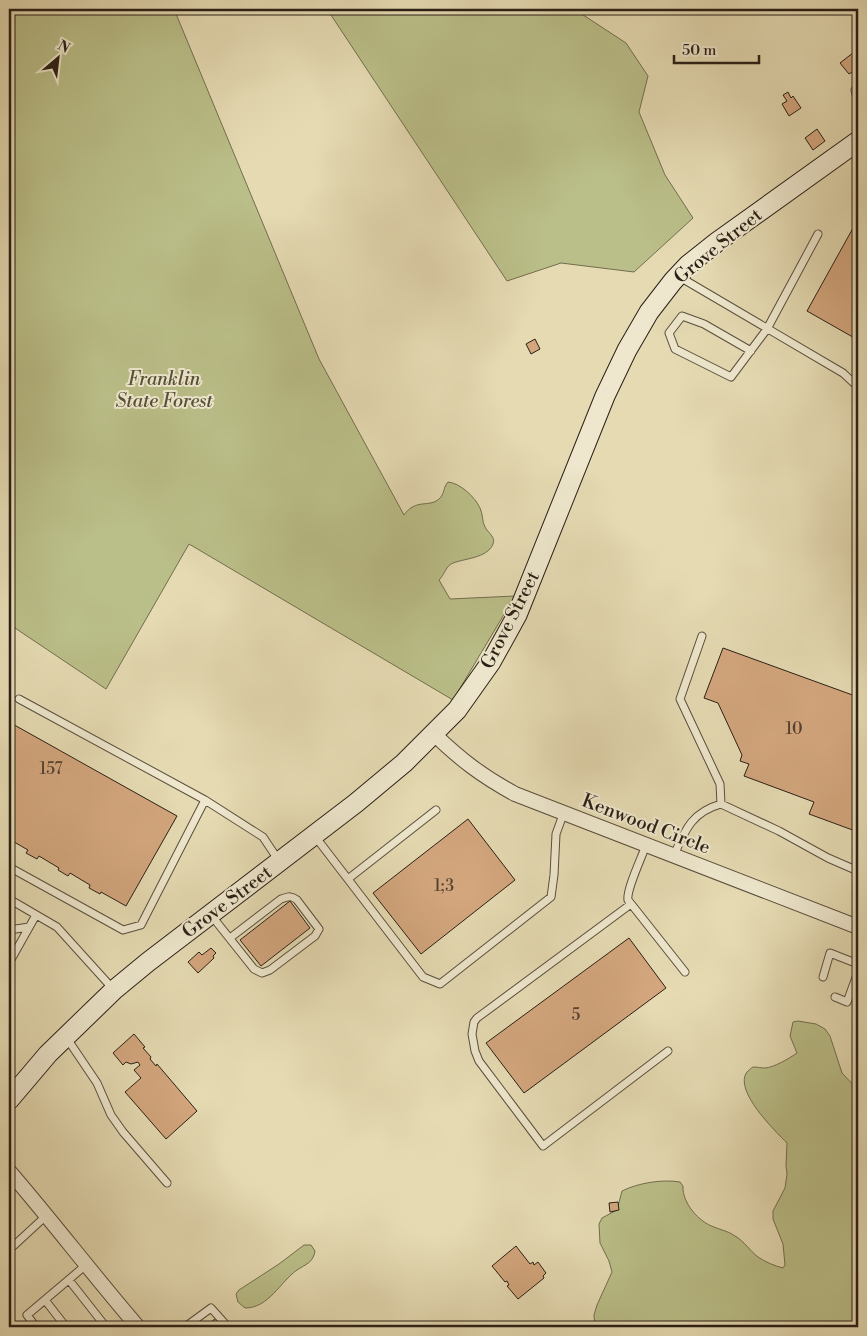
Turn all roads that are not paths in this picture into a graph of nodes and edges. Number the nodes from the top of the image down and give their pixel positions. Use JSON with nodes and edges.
{"nodes":[{"id":1,"x":858,"y":84,"type":"edge"},
{"id":2,"x":858,"y":102,"type":"edge"},
{"id":3,"x":858,"y":141,"type":"edge"},
{"id":4,"x":818,"y":234,"type":"dead end"},
{"id":5,"x":678,"y":276,"type":"junction"},
{"id":6,"x":767,"y":329,"type":"junction"},
{"id":7,"x":751,"y":351,"type":"junction"},
{"id":8,"x":858,"y":387,"type":"edge"},
{"id":9,"x":702,"y":636,"type":"dead end"},
{"id":10,"x":19,"y":699,"type":"dead end"},
{"id":11,"x":434,"y":734,"type":"junction"},
{"id":12,"x":205,"y":800,"type":"junction"},
{"id":13,"x":721,"y":804,"type":"junction"},
{"id":14,"x":436,"y":810,"type":"dead end"},
{"id":15,"x":564,"y":812,"type":"junction"},
{"id":16,"x":314,"y":835,"type":"junction"},
{"id":17,"x":646,"y":845,"type":"junction"},
{"id":18,"x":674,"y":856,"type":"junction"},
{"id":19,"x":280,"y":862,"type":"junction"},
{"id":20,"x":9,"y":867,"type":"edge"},
{"id":21,"x":858,"y":870,"type":"edge"},
{"id":22,"x":348,"y":879,"type":"junction"},
{"id":23,"x":9,"y":899,"type":"edge"},
{"id":24,"x":631,"y":904,"type":"junction"},
{"id":25,"x":36,"y":914,"type":"junction"},
{"id":26,"x":210,"y":915,"type":"junction"},
{"id":27,"x":29,"y":927,"type":"junction"},
{"id":28,"x":858,"y":927,"type":"edge"},
{"id":29,"x":9,"y":930,"type":"edge"},
{"id":30,"x":230,"y":938,"type":"junction"},
{"id":31,"x":9,"y":963,"type":"edge"},
{"id":32,"x":858,"y":964,"type":"edge"},
{"id":33,"x":685,"y":972,"type":"dead end"},
{"id":34,"x":858,"y":972,"type":"edge"},
{"id":35,"x":823,"y":977,"type":"dead end"},
{"id":36,"x":114,"y":990,"type":"junction"},
{"id":37,"x":835,"y":997,"type":"dead end"},
{"id":38,"x":66,"y":1036,"type":"junction"},
{"id":39,"x":668,"y":1051,"type":"dead end"},
{"id":40,"x":9,"y":1100,"type":"edge"},
{"id":41,"x":9,"y":1171,"type":"edge"},
{"id":42,"x":167,"y":1183,"type":"dead end"},
{"id":43,"x":47,"y":1216,"type":"junction"},
{"id":44,"x":9,"y":1250,"type":"edge"},
{"id":45,"x":86,"y":1266,"type":"junction"},
{"id":46,"x":69,"y":1280,"type":"junction"},
{"id":47,"x":45,"y":1300,"type":"junction"},
{"id":48,"x":36,"y":1327,"type":"edge"},
{"id":49,"x":66,"y":1327,"type":"edge"},
{"id":50,"x":106,"y":1327,"type":"edge"},
{"id":51,"x":138,"y":1327,"type":"edge"},
{"id":52,"x":185,"y":1327,"type":"edge"},
{"id":53,"x":228,"y":1327,"type":"edge"}],
"edges":[{"from":1,"to":2,"type":"lane"},
{"from":3,"to":5,"type":"main road","name":"Grove Street"},
{"from":4,"to":6,"type":"lane"},
{"from":5,"to":6,"type":"lane"},
{"from":5,"to":11,"type":"main road","name":"Grove Street"},
{"from":6,"to":7,"type":"lane"},
{"from":6,"to":8,"type":"lane"},
{"from":7,"to":7,"type":"lane"},
{"from":9,"to":13,"type":"lane"},
{"from":10,"to":12,"type":"lane"},
{"from":11,"to":15,"type":"street","name":"Kenwood Circle"},
{"from":11,"to":16,"type":"main road","name":"Grove Street"},
{"from":12,"to":19,"type":"lane"},
{"from":12,"to":20,"type":"lane"},
{"from":13,"to":18,"type":"lane"},
{"from":13,"to":21,"type":"lane"},
{"from":14,"to":22,"type":"lane"},
{"from":15,"to":17,"type":"street","name":"Kenwood Circle"},
{"from":15,"to":22,"type":"lane"},
{"from":16,"to":19,"type":"main road","name":"Grove Street"},
{"from":16,"to":22,"type":"lane"},
{"from":17,"to":18,"type":"street","name":"Kenwood Circle"},
{"from":17,"to":24,"type":"lane"},
{"from":18,"to":28,"type":"street","name":"Kenwood Circle"},
{"from":19,"to":26,"type":"main road","name":"Grove Street"},
{"from":23,"to":25,"type":"lane"},
{"from":24,"to":33,"type":"lane"},
{"from":24,"to":39,"type":"lane"},
{"from":25,"to":27,"type":"lane"},
{"from":25,"to":36,"type":"lane"},
{"from":26,"to":30,"type":"lane"},
{"from":26,"to":36,"type":"main road","name":"Grove Street"},
{"from":27,"to":29,"type":"lane"},
{"from":27,"to":31,"type":"lane"},
{"from":30,"to":30,"type":"lane"},
{"from":32,"to":35,"type":"lane"},
{"from":34,"to":37,"type":"lane"},
{"from":36,"to":38,"type":"main road","name":"Grove Street"},
{"from":38,"to":40,"type":"main road","name":"Grove Street"},
{"from":38,"to":42,"type":"lane"},
{"from":41,"to":43,"type":"street"},
{"from":43,"to":44,"type":"lane"},
{"from":43,"to":45,"type":"street"},
{"from":45,"to":46,"type":"lane"},
{"from":45,"to":51,"type":"street"},
{"from":46,"to":47,"type":"lane"},
{"from":46,"to":50,"type":"lane"},
{"from":47,"to":48,"type":"lane"},
{"from":47,"to":49,"type":"lane"},
{"from":52,"to":53,"type":"lane"}]}
